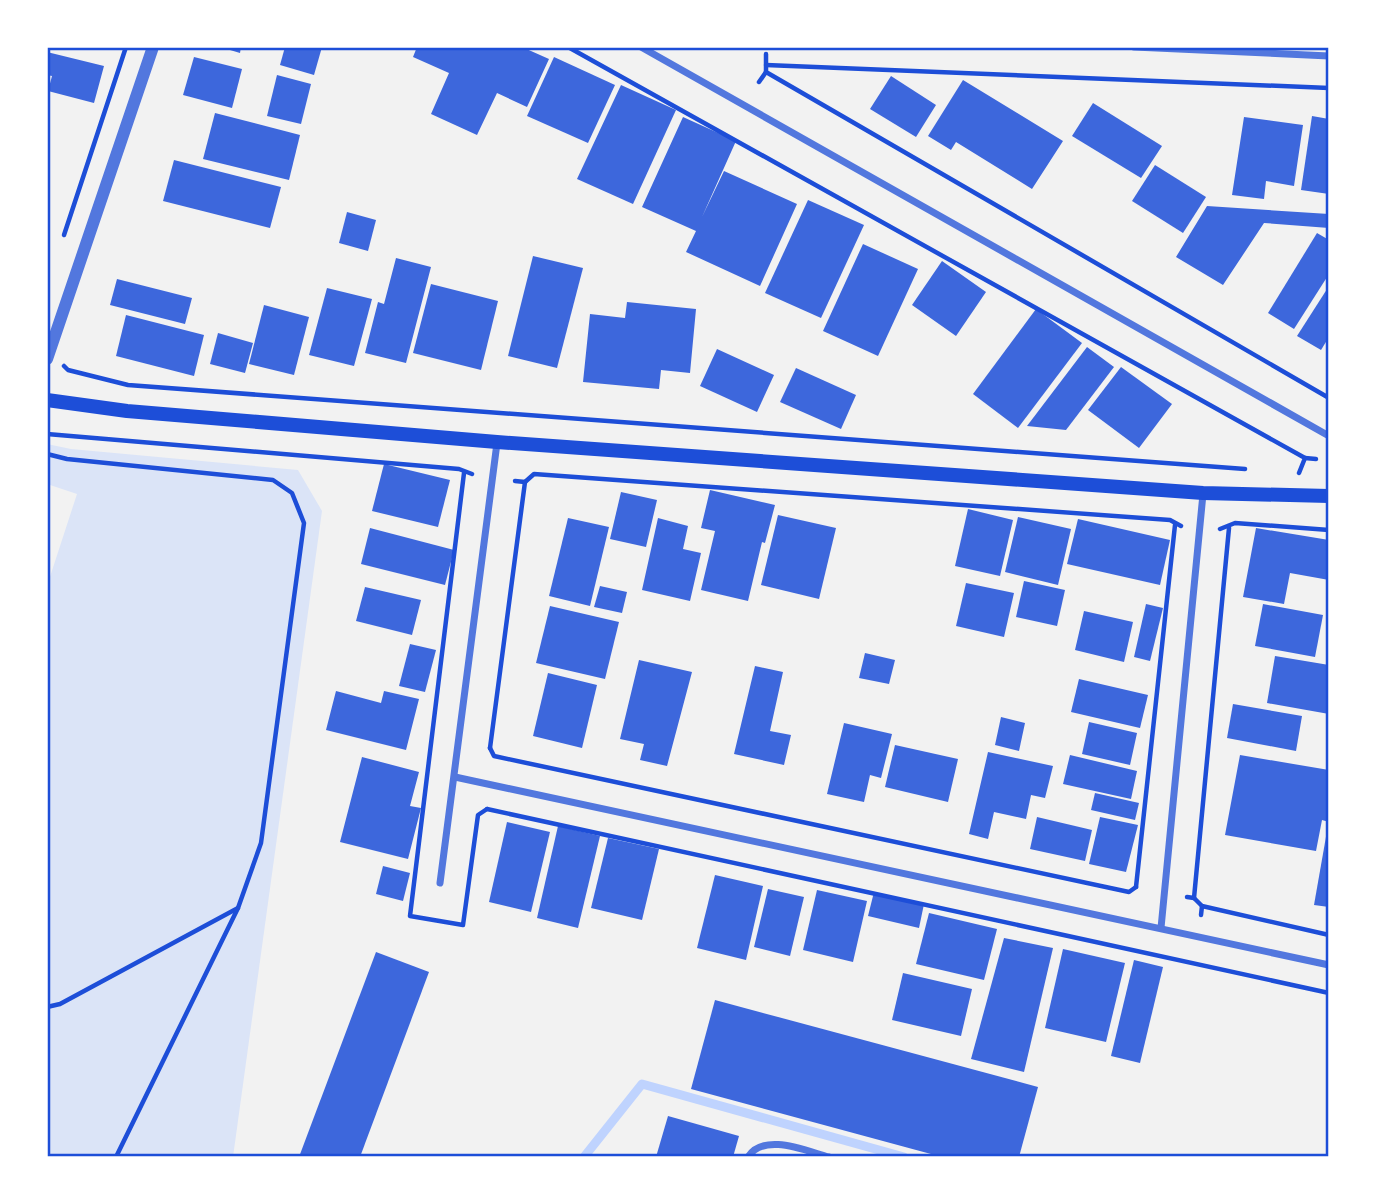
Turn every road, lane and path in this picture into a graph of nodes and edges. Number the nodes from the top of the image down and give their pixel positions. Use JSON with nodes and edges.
{"nodes":[{"id":1,"x":126,"y":47,"type":"edge"},
{"id":2,"x":153,"y":47,"type":"edge"},
{"id":3,"x":568,"y":47,"type":"edge"},
{"id":4,"x":641,"y":47,"type":"edge"},
{"id":5,"x":1134,"y":47,"type":"edge"},
{"id":6,"x":579,"y":50,"type":"edge"},
{"id":7,"x":766,"y":54,"type":"dead end"},
{"id":8,"x":1329,"y":56,"type":"edge"},
{"id":9,"x":766,"y":65,"type":"junction"},
{"id":10,"x":766,"y":72,"type":"junction"},
{"id":11,"x":759,"y":82,"type":"dead end"},
{"id":12,"x":1329,"y":88,"type":"edge"},
{"id":13,"x":62,"y":242,"type":"dead end"},
{"id":14,"x":47,"y":359,"type":"edge"},
{"id":15,"x":67,"y":371,"type":"dead end"},
{"id":16,"x":1329,"y":398,"type":"edge"},
{"id":17,"x":47,"y":400,"type":"edge"},
{"id":18,"x":55,"y":422,"type":"dead end"},
{"id":19,"x":50,"y":434,"type":"edge"},
{"id":20,"x":1329,"y":436,"type":"edge"},
{"id":21,"x":497,"y":442,"type":"junction"},
{"id":22,"x":47,"y":454,"type":"edge"},
{"id":23,"x":1305,"y":458,"type":"junction"},
{"id":24,"x":460,"y":459,"type":"dead end"},
{"id":25,"x":1316,"y":459,"type":"dead end"},
{"id":26,"x":534,"y":467,"type":"dead end"},
{"id":27,"x":1250,"y":470,"type":"dead end"},
{"id":28,"x":461,"y":471,"type":"junction"},
{"id":29,"x":1287,"y":472,"type":"dead end"},
{"id":30,"x":472,"y":474,"type":"dead end"},
{"id":31,"x":534,"y":474,"type":"junction"},
{"id":32,"x":515,"y":481,"type":"dead end"},
{"id":33,"x":525,"y":482,"type":"junction"},
{"id":34,"x":1203,"y":493,"type":"junction"},
{"id":35,"x":1329,"y":496,"type":"edge"},
{"id":36,"x":1236,"y":515,"type":"dead end"},
{"id":37,"x":1235,"y":523,"type":"junction"},
{"id":38,"x":1175,"y":525,"type":"junction"},
{"id":39,"x":1182,"y":526,"type":"dead end"},
{"id":40,"x":1229,"y":528,"type":"junction"},
{"id":41,"x":1220,"y":529,"type":"dead end"},
{"id":42,"x":1329,"y":530,"type":"edge"},
{"id":43,"x":494,"y":756,"type":"junction"},
{"id":44,"x":493,"y":764,"type":"dead end"},
{"id":45,"x":455,"y":777,"type":"junction"},
{"id":46,"x":487,"y":806,"type":"dead end"},
{"id":47,"x":440,"y":883,"type":"dead end"},
{"id":48,"x":1136,"y":887,"type":"junction"},
{"id":49,"x":1144,"y":889,"type":"dead end"},
{"id":50,"x":1129,"y":892,"type":"junction"},
{"id":51,"x":1187,"y":897,"type":"dead end"},
{"id":52,"x":1194,"y":898,"type":"junction"},
{"id":53,"x":1126,"y":900,"type":"dead end"},
{"id":54,"x":1202,"y":906,"type":"junction"},
{"id":55,"x":238,"y":908,"type":"junction"},
{"id":56,"x":1201,"y":915,"type":"dead end"},
{"id":57,"x":1161,"y":928,"type":"junction"},
{"id":58,"x":1329,"y":935,"type":"edge"},
{"id":59,"x":1329,"y":965,"type":"edge"},
{"id":60,"x":1329,"y":993,"type":"edge"},
{"id":61,"x":47,"y":1007,"type":"edge"},
{"id":62,"x":116,"y":1157,"type":"edge"},
{"id":63,"x":748,"y":1157,"type":"edge"},
{"id":64,"x":829,"y":1157,"type":"edge"}],
"edges":[{"from":1,"to":13,"type":"path"},
{"from":2,"to":14,"type":"street"},
{"from":3,"to":6,"type":"path"},
{"from":4,"to":20,"type":"street"},
{"from":5,"to":8,"type":"street"},
{"from":6,"to":23,"type":"path"},
{"from":7,"to":9,"type":"path"},
{"from":9,"to":10,"type":"path"},
{"from":9,"to":12,"type":"path"},
{"from":10,"to":11,"type":"path"},
{"from":10,"to":16,"type":"path"},
{"from":15,"to":27,"type":"path"},
{"from":17,"to":21,"type":"main road"},
{"from":18,"to":19,"type":"path"},
{"from":19,"to":28,"type":"path"},
{"from":21,"to":34,"type":"main road"},
{"from":21,"to":45,"type":"street"},
{"from":22,"to":55,"type":"path"},
{"from":23,"to":25,"type":"path"},
{"from":23,"to":29,"type":"path"},
{"from":24,"to":28,"type":"path"},
{"from":26,"to":31,"type":"path"},
{"from":28,"to":30,"type":"path"},
{"from":31,"to":33,"type":"path"},
{"from":31,"to":38,"type":"path"},
{"from":32,"to":33,"type":"path"},
{"from":33,"to":43,"type":"path"},
{"from":34,"to":35,"type":"main road"},
{"from":34,"to":57,"type":"street"},
{"from":36,"to":37,"type":"path"},
{"from":37,"to":40,"type":"path"},
{"from":37,"to":42,"type":"path"},
{"from":38,"to":39,"type":"path"},
{"from":38,"to":48,"type":"path"},
{"from":40,"to":41,"type":"path"},
{"from":40,"to":52,"type":"path"},
{"from":43,"to":44,"type":"path"},
{"from":43,"to":50,"type":"path"},
{"from":45,"to":47,"type":"street"},
{"from":45,"to":57,"type":"street"},
{"from":46,"to":60,"type":"path"},
{"from":48,"to":49,"type":"path"},
{"from":48,"to":50,"type":"path"},
{"from":50,"to":53,"type":"path"},
{"from":51,"to":52,"type":"path"},
{"from":52,"to":54,"type":"path"},
{"from":54,"to":56,"type":"path"},
{"from":54,"to":58,"type":"path"},
{"from":55,"to":61,"type":"path"},
{"from":55,"to":62,"type":"path"},
{"from":57,"to":59,"type":"street"},
{"from":63,"to":64,"type":"street"}]}
